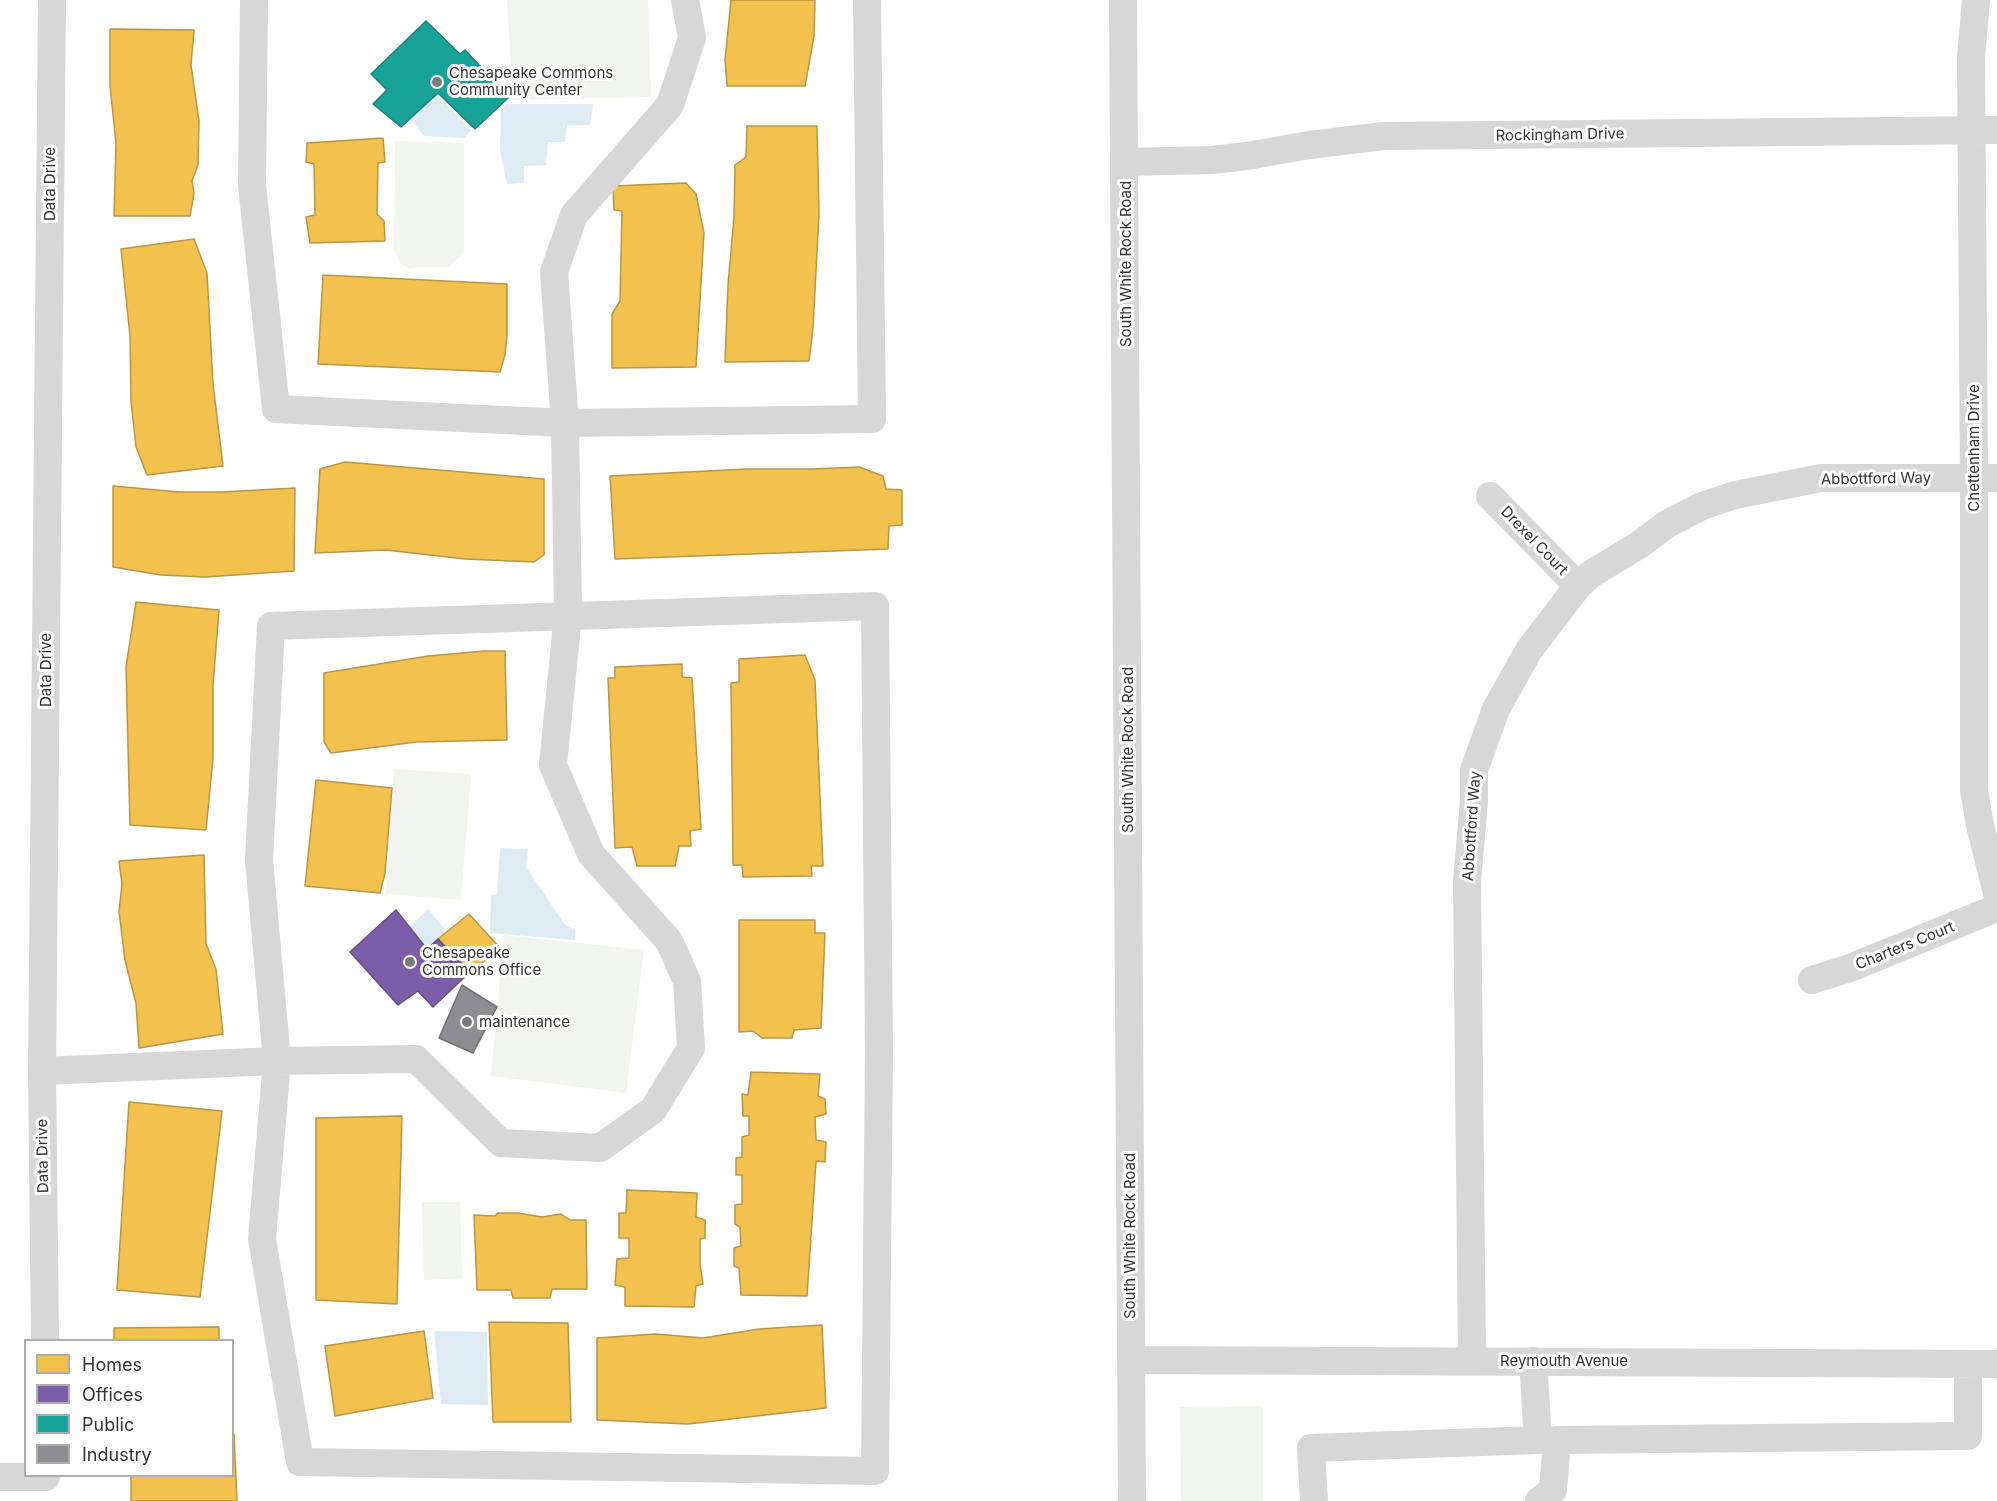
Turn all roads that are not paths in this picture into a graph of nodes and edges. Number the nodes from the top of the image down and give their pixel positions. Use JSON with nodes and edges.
{"nodes":[{"id":1,"x":52,"y":0,"type":"edge"},
{"id":2,"x":254,"y":0,"type":"edge"},
{"id":3,"x":685,"y":0,"type":"edge"},
{"id":4,"x":867,"y":0,"type":"edge"},
{"id":5,"x":1123,"y":0,"type":"edge"},
{"id":6,"x":1976,"y":0,"type":"edge"},
{"id":7,"x":1985,"y":130,"type":"edge"},
{"id":8,"x":1125,"y":162,"type":"junction"},
{"id":9,"x":565,"y":423,"type":"junction"},
{"id":10,"x":1986,"y":478,"type":"edge"},
{"id":11,"x":1490,"y":496,"type":"dead end"},
{"id":12,"x":1578,"y":586,"type":"junction"},
{"id":13,"x":568,"y":615,"type":"junction"},
{"id":14,"x":1997,"y":893,"type":"edge"},
{"id":15,"x":1997,"y":908,"type":"edge"},
{"id":16,"x":1812,"y":980,"type":"dead end"},
{"id":17,"x":278,"y":1061,"type":"junction"},
{"id":18,"x":42,"y":1071,"type":"junction"},
{"id":19,"x":45,"y":1339,"type":"edge"},
{"id":20,"x":1131,"y":1360,"type":"junction"},
{"id":21,"x":1472,"y":1361,"type":"junction"},
{"id":22,"x":1533,"y":1361,"type":"junction"},
{"id":23,"x":1968,"y":1364,"type":"junction"},
{"id":24,"x":1997,"y":1364,"type":"edge"},
{"id":25,"x":1547,"y":1440,"type":"junction"},
{"id":26,"x":0,"y":1477,"type":"edge"},
{"id":27,"x":46,"y":1485,"type":"edge"},
{"id":28,"x":1132,"y":1501,"type":"edge"},
{"id":29,"x":1314,"y":1501,"type":"edge"},
{"id":30,"x":1539,"y":1501,"type":"edge"}],
"edges":[{"from":1,"to":18,"type":"street","name":"Data Drive"},
{"from":2,"to":9,"type":"street"},
{"from":3,"to":9,"type":"street"},
{"from":4,"to":9,"type":"street"},
{"from":5,"to":8,"type":"street","name":"South White Rock Road"},
{"from":6,"to":7,"type":"street","name":"Chettenham Drive"},
{"from":7,"to":8,"type":"street","name":"Rockingham Drive"},
{"from":7,"to":10,"type":"street","name":"Chettenham Drive"},
{"from":8,"to":20,"type":"street","name":"South White Rock Road"},
{"from":9,"to":13,"type":"street"},
{"from":10,"to":12,"type":"street","name":"Abbottford Way"},
{"from":10,"to":14,"type":"street","name":"Chettenham Drive"},
{"from":11,"to":12,"type":"street","name":"Drexel Court"},
{"from":12,"to":21,"type":"street","name":"Abbottford Way"},
{"from":13,"to":17,"type":"street"},
{"from":13,"to":17,"type":"street"},
{"from":13,"to":17,"type":"street"},
{"from":15,"to":16,"type":"street","name":"Charters Court"},
{"from":17,"to":18,"type":"street"},
{"from":18,"to":19,"type":"street","name":"Data Drive"},
{"from":20,"to":21,"type":"street","name":"Reymouth Avenue"},
{"from":20,"to":28,"type":"street","name":"South White Rock Road"},
{"from":21,"to":22,"type":"street","name":"Reymouth Avenue"},
{"from":22,"to":23,"type":"street","name":"Reymouth Avenue"},
{"from":22,"to":25,"type":"street"},
{"from":23,"to":24,"type":"street","name":"Reymouth Avenue"},
{"from":23,"to":25,"type":"street"},
{"from":25,"to":29,"type":"street"},
{"from":25,"to":30,"type":"street"},
{"from":26,"to":27,"type":"street"}]}
